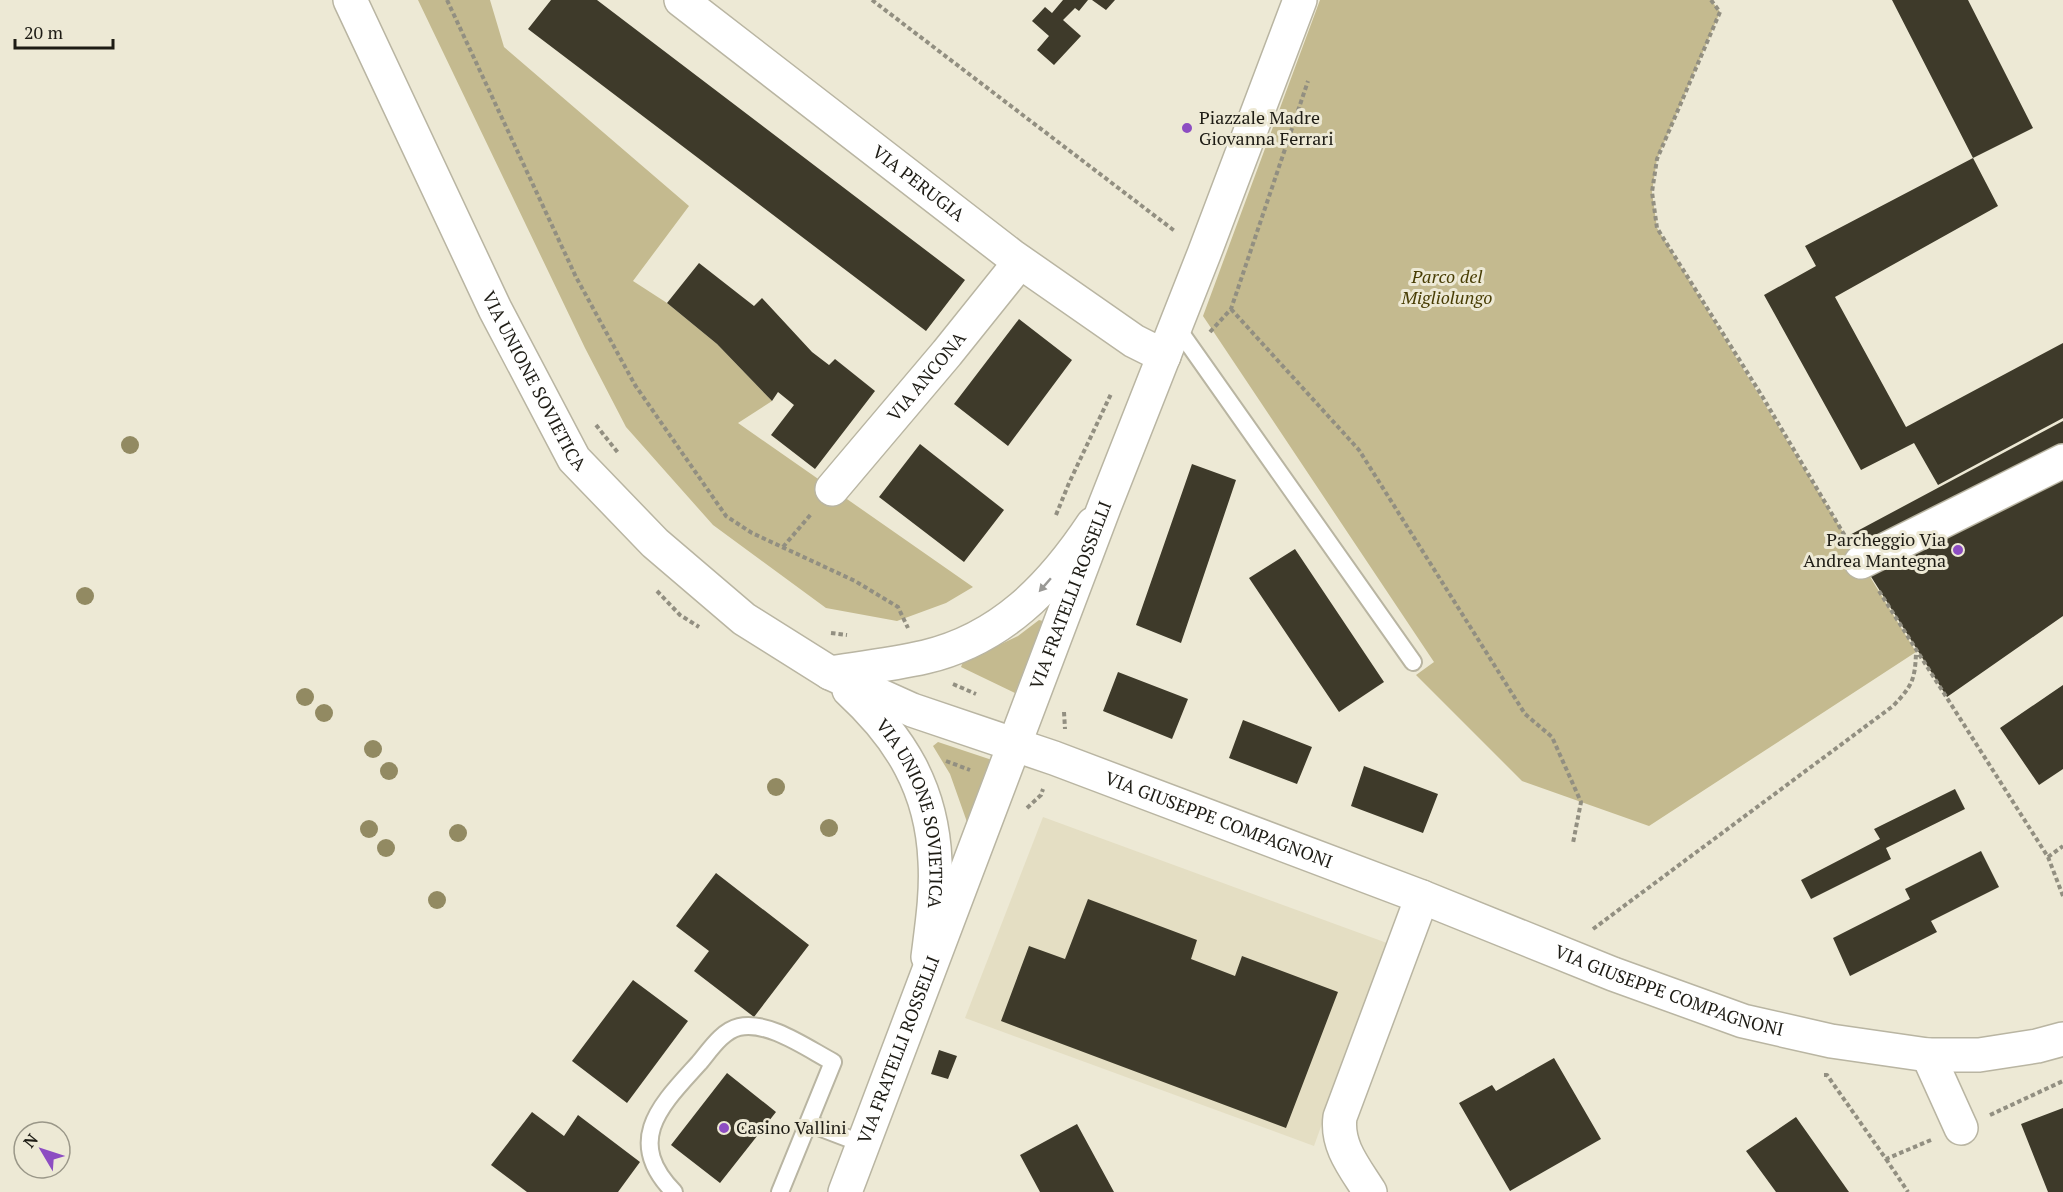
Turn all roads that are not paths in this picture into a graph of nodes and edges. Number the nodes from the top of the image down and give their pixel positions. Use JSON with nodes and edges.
{"nodes":[{"id":1,"x":350,"y":0,"type":"edge"},
{"id":2,"x":681,"y":0,"type":"edge"},
{"id":3,"x":1300,"y":0,"type":"edge"},
{"id":4,"x":1020,"y":261,"type":"junction"},
{"id":5,"x":1176,"y":326,"type":"junction"},
{"id":6,"x":1164,"y":356,"type":"junction"},
{"id":7,"x":2063,"y":461,"type":"edge"},
{"id":8,"x":832,"y":489,"type":"road end"},
{"id":9,"x":1105,"y":505,"type":"junction"},
{"id":10,"x":1861,"y":562,"type":"road end"},
{"id":11,"x":1413,"y":662,"type":"dead end"},
{"id":12,"x":830,"y":673,"type":"junction"},
{"id":13,"x":1014,"y":745,"type":"junction"},
{"id":14,"x":1422,"y":897,"type":"junction"},
{"id":15,"x":926,"y":977,"type":"junction"},
{"id":16,"x":2063,"y":1039,"type":"edge"},
{"id":17,"x":1928,"y":1055,"type":"junction"},
{"id":18,"x":808,"y":1124,"type":"junction"},
{"id":19,"x":1961,"y":1128,"type":"dead end"},
{"id":20,"x":863,"y":1144,"type":"junction"},
{"id":21,"x":674,"y":1192,"type":"edge"},
{"id":22,"x":780,"y":1192,"type":"edge"},
{"id":23,"x":845,"y":1192,"type":"edge"},
{"id":24,"x":1370,"y":1192,"type":"edge"}],
"edges":[{"from":1,"to":12,"type":"street","name":"VIA UNIONE SOVIETICA"},
{"from":2,"to":4,"type":"street","name":"VIA PERUGIA"},
{"from":3,"to":5,"type":"street","name":"VIA FRATELLI ROSSELLI"},
{"from":4,"to":6,"type":"street","name":"VIA PERUGIA"},
{"from":4,"to":8,"type":"street","name":"VIA ANCONA"},
{"from":5,"to":6,"type":"street","name":"VIA FRATELLI ROSSELLI"},
{"from":5,"to":11,"type":"lane"},
{"from":6,"to":9,"type":"street","name":"VIA FRATELLI ROSSELLI"},
{"from":7,"to":10,"type":"street"},
{"from":9,"to":12,"type":"street","one_way":true},
{"from":9,"to":13,"type":"street","name":"VIA FRATELLI ROSSELLI"},
{"from":12,"to":13,"type":"street","name":"VIA UNIONE SOVIETICA"},
{"from":12,"to":15,"type":"street","name":"VIA UNIONE SOVIETICA"},
{"from":13,"to":14,"type":"street","name":"VIA GIUSEPPE COMPAGNONI"},
{"from":13,"to":15,"type":"street","name":"VIA FRATELLI ROSSELLI"},
{"from":14,"to":17,"type":"street","name":"VIA GIUSEPPE COMPAGNONI"},
{"from":14,"to":24,"type":"street"},
{"from":15,"to":20,"type":"street","name":"VIA FRATELLI ROSSELLI"},
{"from":16,"to":17,"type":"street","name":"VIA GIUSEPPE COMPAGNONI"},
{"from":17,"to":19,"type":"street"},
{"from":18,"to":20,"type":"lane"},
{"from":18,"to":21,"type":"lane"},
{"from":18,"to":22,"type":"lane"},
{"from":20,"to":23,"type":"street","name":"VIA FRATELLI ROSSELLI"}]}
